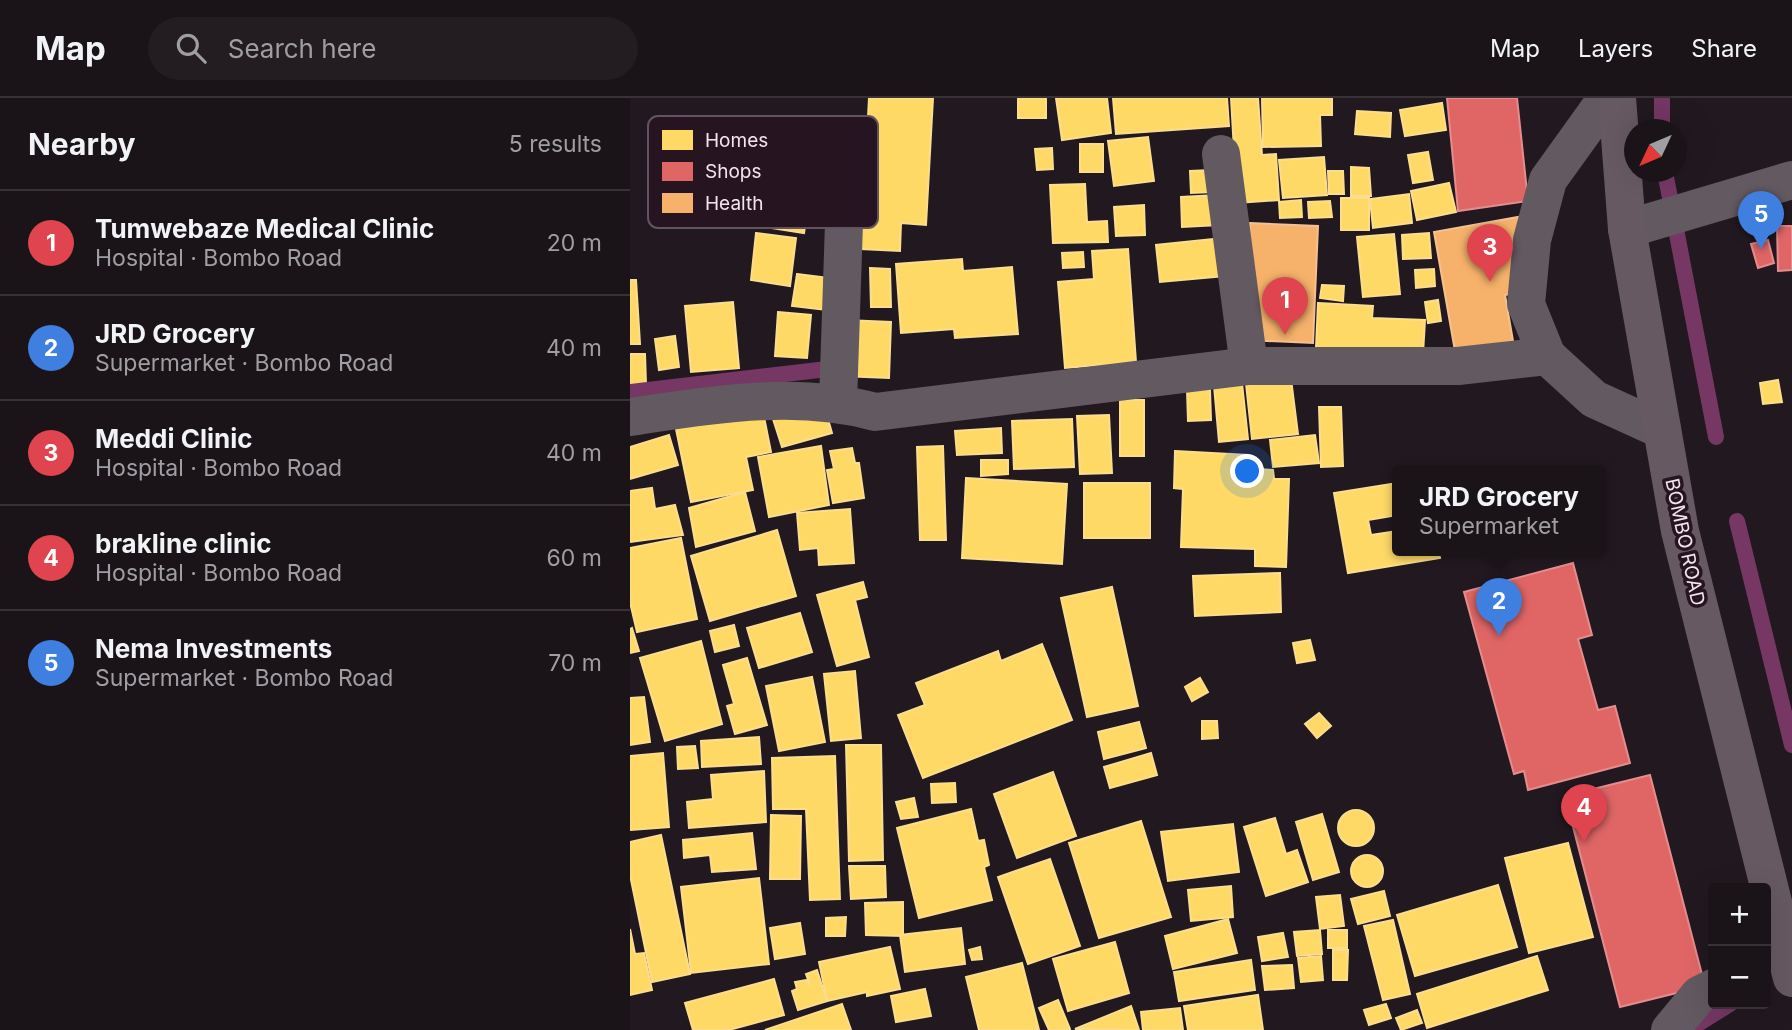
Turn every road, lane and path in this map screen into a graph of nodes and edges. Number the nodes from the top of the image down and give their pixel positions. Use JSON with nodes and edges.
{"nodes":[{"id":1,"x":1607,"y":98,"type":"edge"},
{"id":2,"x":1617,"y":98,"type":"edge"},
{"id":3,"x":1222,"y":154,"type":"dead end"},
{"id":4,"x":1792,"y":180,"type":"edge"},
{"id":5,"x":844,"y":228,"type":"edge"},
{"id":6,"x":1627,"y":229,"type":"junction"},
{"id":7,"x":1546,"y":356,"type":"junction"},
{"id":8,"x":1249,"y":366,"type":"junction"},
{"id":9,"x":838,"y":402,"type":"junction"},
{"id":10,"x":630,"y":417,"type":"edge"},
{"id":11,"x":1662,"y":430,"type":"junction"},
{"id":12,"x":1781,"y":965,"type":"edge"},
{"id":13,"x":1708,"y":990,"type":"edge"},
{"id":14,"x":1670,"y":1030,"type":"edge"}],
"edges":[{"from":1,"to":7,"type":"street"},
{"from":2,"to":6,"type":"main road","name":"BOMBO ROAD"},
{"from":3,"to":8,"type":"street"},
{"from":4,"to":6,"type":"street"},
{"from":5,"to":9,"type":"street"},
{"from":6,"to":11,"type":"main road","name":"BOMBO ROAD"},
{"from":7,"to":8,"type":"street"},
{"from":7,"to":11,"type":"street"},
{"from":8,"to":9,"type":"street"},
{"from":9,"to":10,"type":"street"},
{"from":11,"to":12,"type":"main road","name":"BOMBO ROAD"},
{"from":13,"to":14,"type":"street"}]}
